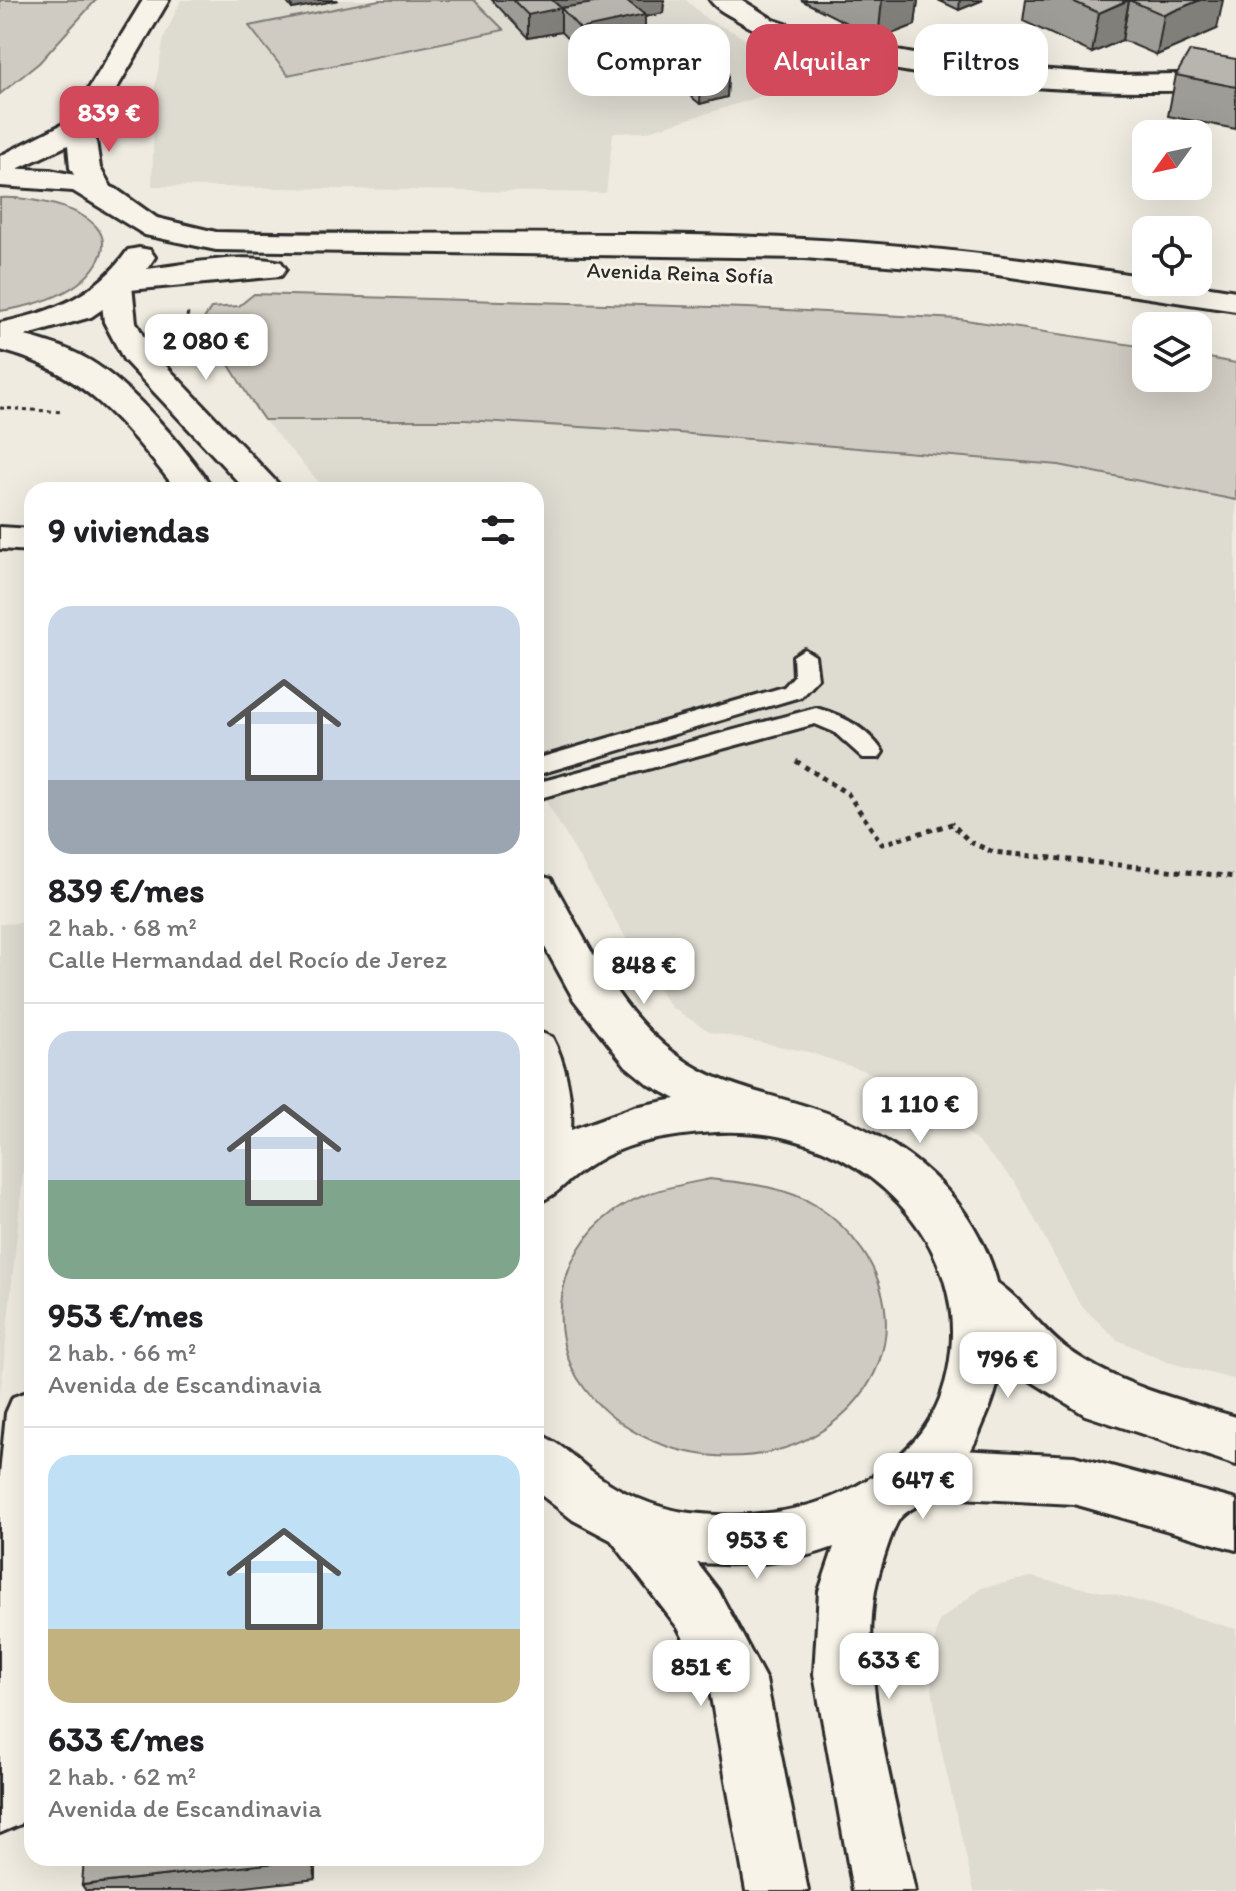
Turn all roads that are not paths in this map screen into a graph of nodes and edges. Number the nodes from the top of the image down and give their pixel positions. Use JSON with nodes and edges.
{"nodes":[{"id":1,"x":156,"y":0,"type":"edge"},
{"id":2,"x":723,"y":0,"type":"edge"},
{"id":3,"x":1236,"y":81,"type":"edge"},
{"id":4,"x":80,"y":127,"type":"junction"},
{"id":5,"x":0,"y":168,"type":"edge"},
{"id":6,"x":0,"y":177,"type":"edge"},
{"id":7,"x":99,"y":192,"type":"junction"},
{"id":8,"x":138,"y":220,"type":"junction"},
{"id":9,"x":118,"y":284,"type":"junction"},
{"id":10,"x":1236,"y":301,"type":"edge"},
{"id":11,"x":1236,"y":329,"type":"edge"},
{"id":12,"x":0,"y":333,"type":"edge"},
{"id":13,"x":0,"y":340,"type":"edge"},
{"id":14,"x":189,"y":482,"type":"edge"},
{"id":15,"x":258,"y":482,"type":"edge"},
{"id":16,"x":0,"y":538,"type":"edge"},
{"id":17,"x":24,"y":540,"type":"edge"},
{"id":18,"x":804,"y":656,"type":"dead end"},
{"id":19,"x":871,"y":752,"type":"dead end"},
{"id":20,"x":544,"y":765,"type":"edge"},
{"id":21,"x":544,"y":789,"type":"edge"},
{"id":22,"x":544,"y":904,"type":"edge"},
{"id":23,"x":544,"y":1088,"type":"edge"},
{"id":24,"x":760,"y":1115,"type":"junction"},
{"id":25,"x":544,"y":1149,"type":"edge"},
{"id":26,"x":544,"y":1176,"type":"edge"},
{"id":27,"x":978,"y":1294,"type":"junction"},
{"id":28,"x":1236,"y":1441,"type":"edge"},
{"id":29,"x":544,"y":1464,"type":"edge"},
{"id":30,"x":923,"y":1472,"type":"junction"},
{"id":31,"x":876,"y":1507,"type":"junction"},
{"id":32,"x":24,"y":1510,"type":"edge"},
{"id":33,"x":630,"y":1522,"type":"junction"},
{"id":34,"x":1236,"y":1525,"type":"edge"},
{"id":35,"x":0,"y":1803,"type":"edge"},
{"id":36,"x":777,"y":1891,"type":"edge"},
{"id":37,"x":884,"y":1891,"type":"edge"}],
"edges":[{"from":1,"to":4,"type":"street"},
{"from":2,"to":3,"type":"street"},
{"from":4,"to":5,"type":"street"},
{"from":4,"to":7,"type":"street"},
{"from":6,"to":7,"type":"street","name":"Avenida Reina Sofía"},
{"from":7,"to":8,"type":"street","name":"Avenida Reina Sofía"},
{"from":8,"to":9,"type":"street","name":"Avenida Reina Sofía"},
{"from":8,"to":10,"type":"street","name":"Avenida Reina Sofía"},
{"from":9,"to":11,"type":"street","name":"Avenida Reina Sofía"},
{"from":9,"to":12,"type":"street","name":"Avenida Reina Sofía"},
{"from":9,"to":15,"type":"street"},
{"from":13,"to":14,"type":"street"},
{"from":16,"to":17,"type":"street"},
{"from":18,"to":20,"type":"lane"},
{"from":19,"to":21,"type":"lane"},
{"from":22,"to":24,"type":"street"},
{"from":23,"to":25,"type":"street"},
{"from":24,"to":26,"type":"street"},
{"from":24,"to":27,"type":"street"},
{"from":27,"to":28,"type":"street"},
{"from":27,"to":30,"type":"street"},
{"from":29,"to":33,"type":"street"},
{"from":30,"to":31,"type":"street"},
{"from":30,"to":34,"type":"street"},
{"from":31,"to":33,"type":"street"},
{"from":31,"to":37,"type":"street"},
{"from":32,"to":35,"type":"street"},
{"from":33,"to":36,"type":"street"}]}
